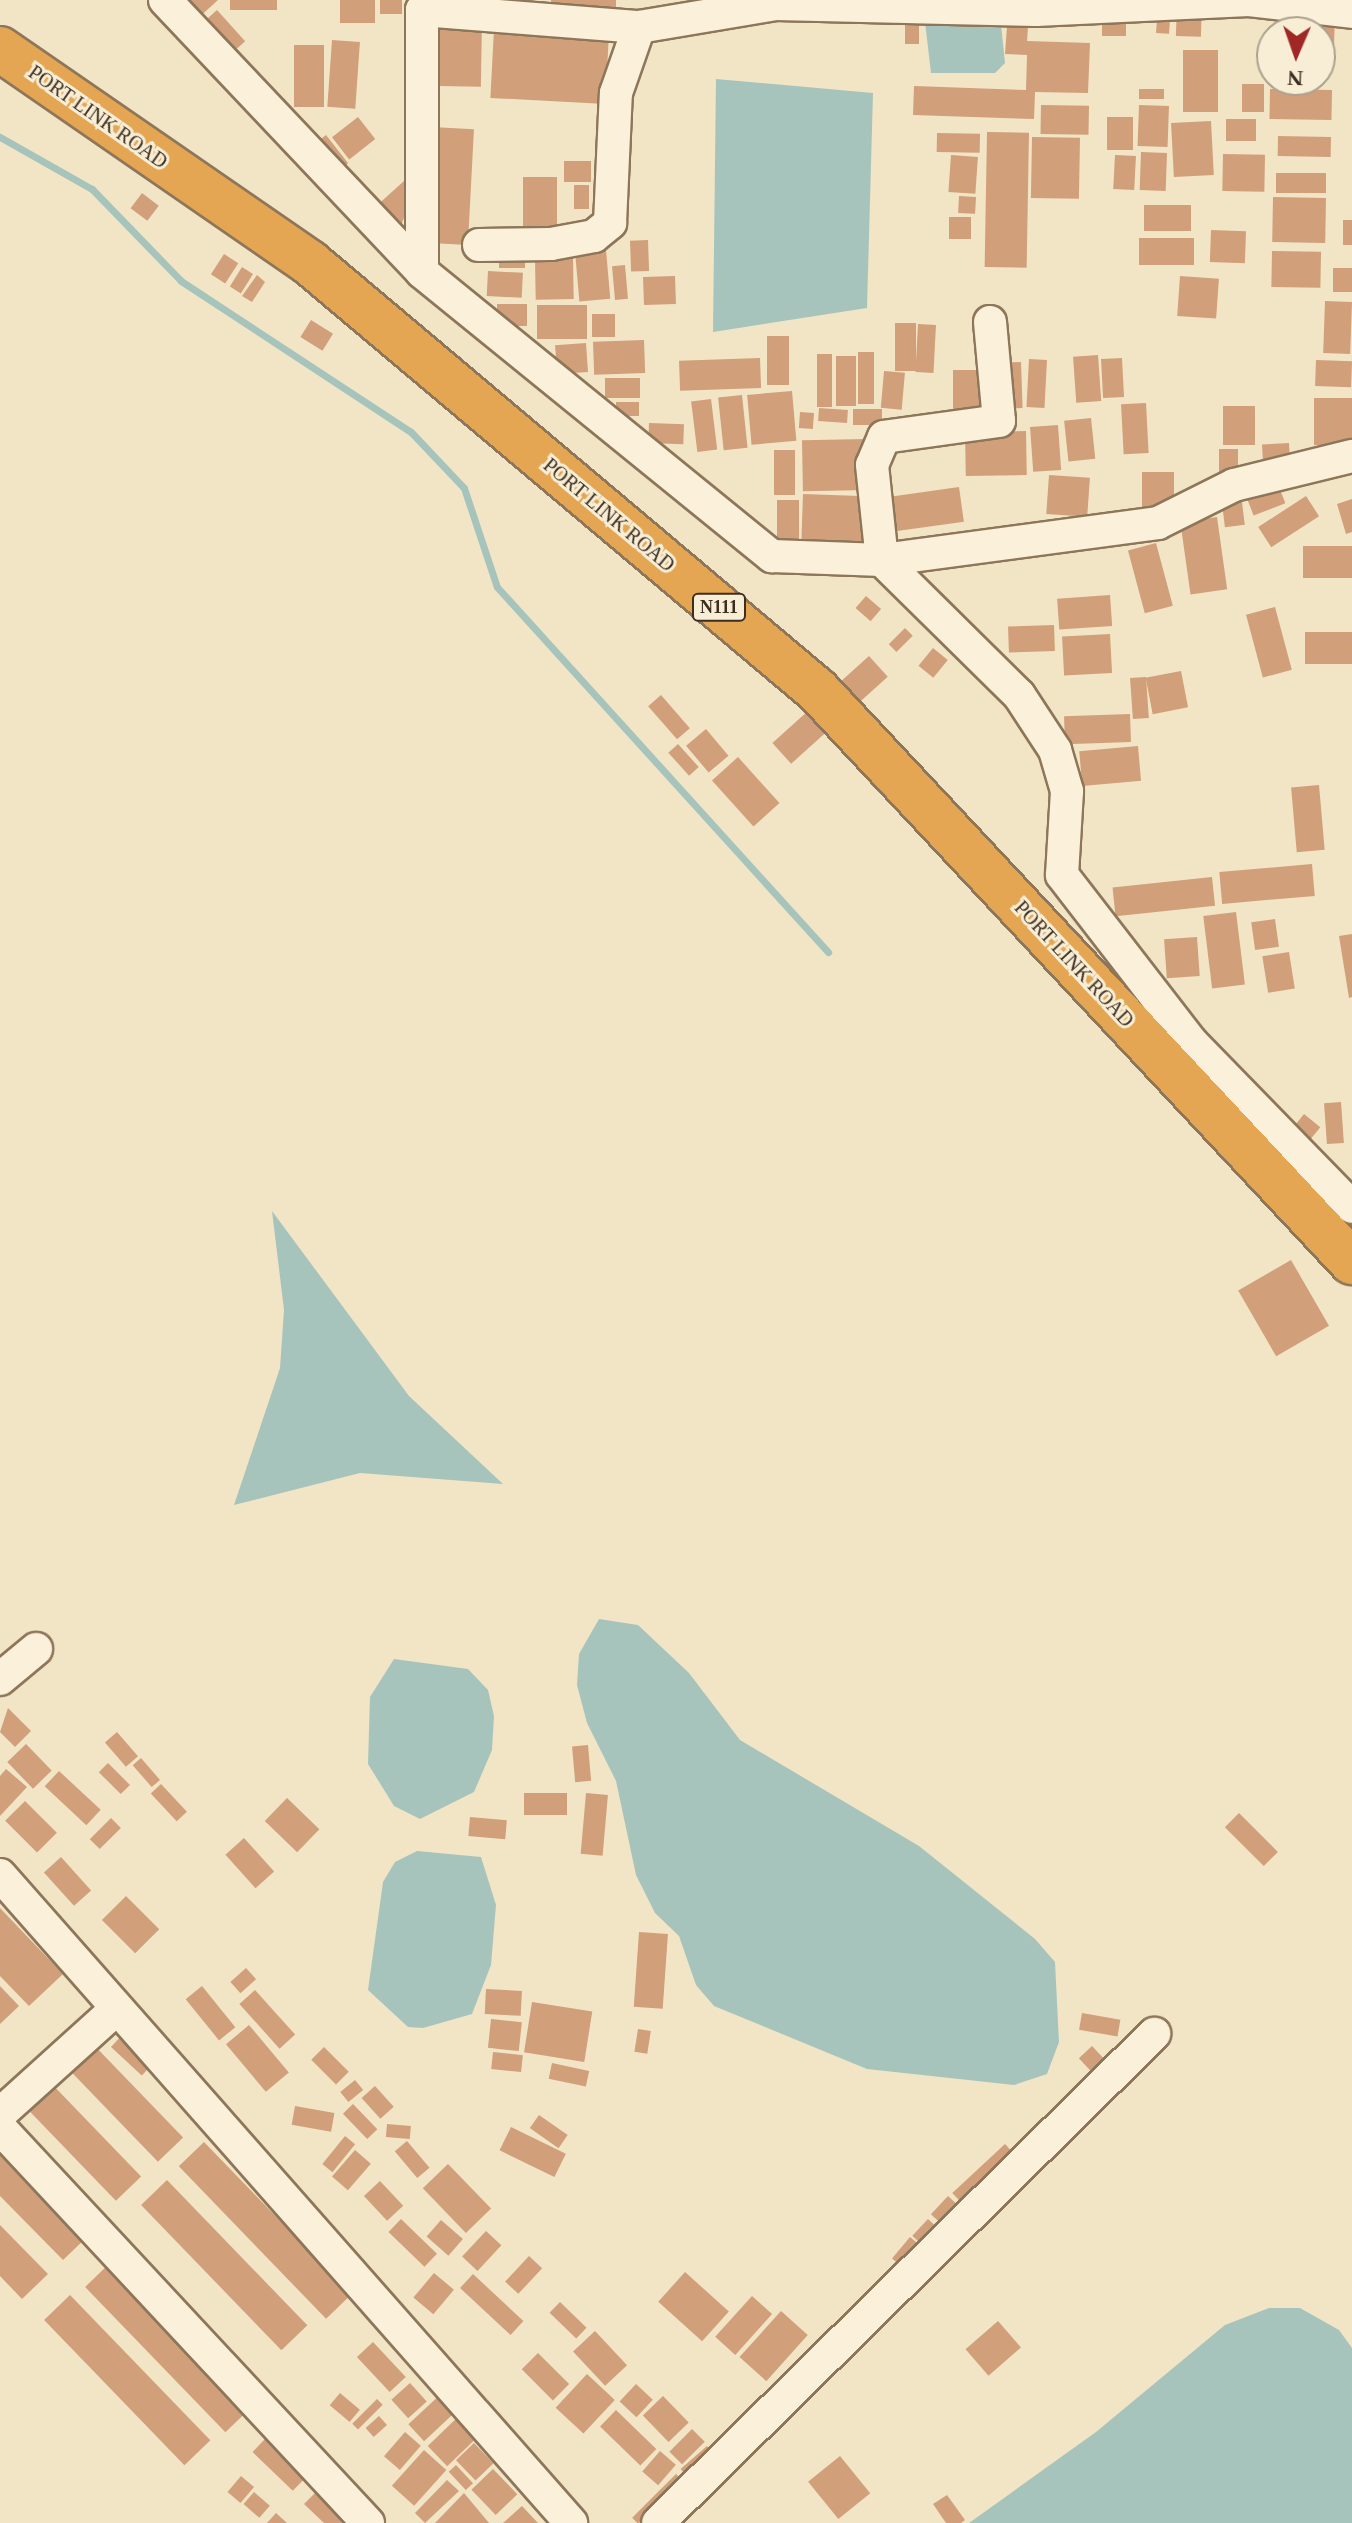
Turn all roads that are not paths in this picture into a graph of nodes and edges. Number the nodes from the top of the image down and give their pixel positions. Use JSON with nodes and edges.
{"nodes":[{"id":1,"x":165,"y":0,"type":"edge"},
{"id":2,"x":1093,"y":2,"type":"edge"},
{"id":3,"x":898,"y":3,"type":"edge"},
{"id":4,"x":542,"y":8,"type":"edge"},
{"id":5,"x":1352,"y":12,"type":"edge"},
{"id":6,"x":639,"y":27,"type":"junction"},
{"id":7,"x":0,"y":49,"type":"edge"},
{"id":8,"x":0,"y":74,"type":"edge"},
{"id":9,"x":175,"y":170,"type":"junction"},
{"id":10,"x":479,"y":245,"type":"dead end"},
{"id":11,"x":422,"y":272,"type":"junction"},
{"id":12,"x":990,"y":322,"type":"dead end"},
{"id":13,"x":1352,"y":456,"type":"edge"},
{"id":14,"x":882,"y":560,"type":"junction"},
{"id":15,"x":1352,"y":1207,"type":"edge"},
{"id":16,"x":1352,"y":1262,"type":"edge"},
{"id":17,"x":36,"y":1649,"type":"dead end"},
{"id":18,"x":0,"y":1679,"type":"edge"},
{"id":19,"x":0,"y":1875,"type":"edge"},
{"id":20,"x":115,"y":2010,"type":"junction"},
{"id":21,"x":1154,"y":2034,"type":"dead end"},
{"id":22,"x":0,"y":2114,"type":"edge"},
{"id":23,"x":0,"y":2128,"type":"edge"},
{"id":24,"x":368,"y":2523,"type":"edge"},
{"id":25,"x":571,"y":2523,"type":"edge"},
{"id":26,"x":658,"y":2523,"type":"edge"}],
"edges":[{"from":1,"to":11,"type":"street"},
{"from":2,"to":3,"type":"street"},
{"from":2,"to":5,"type":"street"},
{"from":3,"to":6,"type":"street"},
{"from":4,"to":6,"type":"street"},
{"from":4,"to":11,"type":"street"},
{"from":6,"to":10,"type":"street"},
{"from":7,"to":9,"type":"highway","name":"PORT LINK ROAD","number":"N111"},
{"from":8,"to":9,"type":"street"},
{"from":9,"to":16,"type":"highway","name":"PORT LINK ROAD","number":"N111"},
{"from":11,"to":14,"type":"street"},
{"from":12,"to":14,"type":"street"},
{"from":13,"to":14,"type":"street"},
{"from":14,"to":15,"type":"street"},
{"from":17,"to":18,"type":"street"},
{"from":19,"to":20,"type":"street"},
{"from":20,"to":22,"type":"street"},
{"from":20,"to":25,"type":"street"},
{"from":21,"to":26,"type":"street"},
{"from":23,"to":24,"type":"street"}]}
